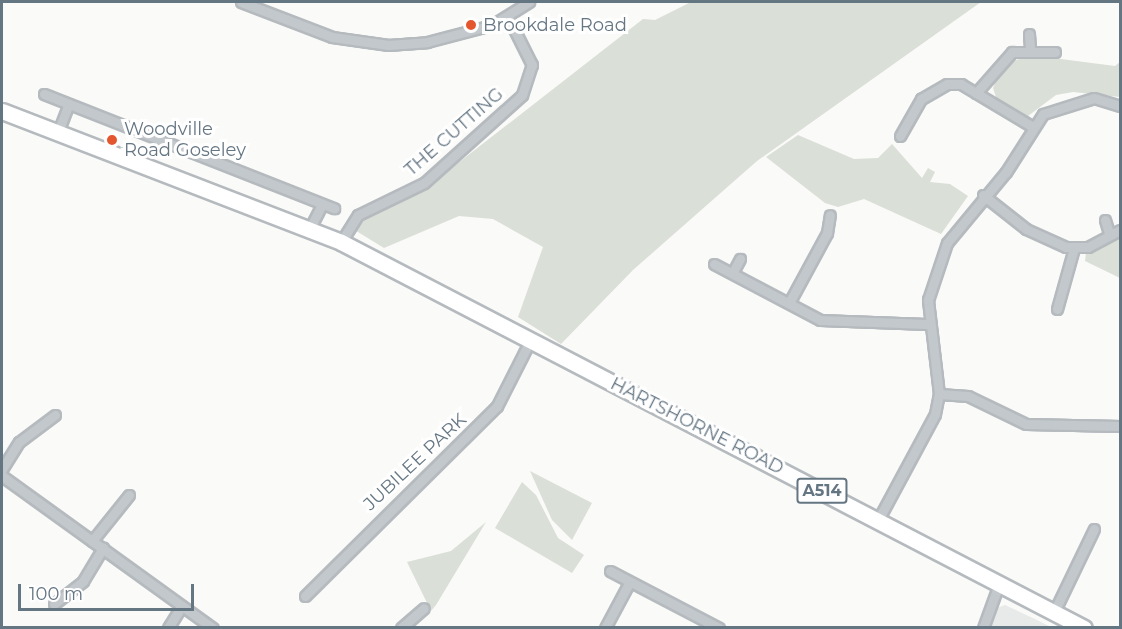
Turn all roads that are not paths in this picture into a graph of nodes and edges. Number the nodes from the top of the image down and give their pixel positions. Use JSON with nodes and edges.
{"nodes":[{"id":1,"x":241,"y":2,"type":"edge"},
{"id":2,"x":529,"y":2,"type":"edge"},
{"id":3,"x":508,"y":17,"type":"junction"},
{"id":4,"x":1029,"y":34,"type":"dead end"},
{"id":5,"x":1030,"y":49,"type":"junction"},
{"id":6,"x":1055,"y":52,"type":"dead end"},
{"id":7,"x":976,"y":93,"type":"junction"},
{"id":8,"x":44,"y":94,"type":"dead end"},
{"id":9,"x":69,"y":104,"type":"junction"},
{"id":10,"x":1120,"y":106,"type":"edge"},
{"id":11,"x":2,"y":111,"type":"edge"},
{"id":12,"x":1032,"y":127,"type":"junction"},
{"id":13,"x":58,"y":132,"type":"junction"},
{"id":14,"x":900,"y":136,"type":"dead end"},
{"id":15,"x":983,"y":195,"type":"junction"},
{"id":16,"x":322,"y":204,"type":"junction"},
{"id":17,"x":334,"y":208,"type":"dead end"},
{"id":18,"x":830,"y":215,"type":"dead end"},
{"id":19,"x":1105,"y":220,"type":"dead end"},
{"id":20,"x":310,"y":228,"type":"junction"},
{"id":21,"x":1120,"y":230,"type":"edge"},
{"id":22,"x":1109,"y":233,"type":"junction"},
{"id":23,"x":340,"y":242,"type":"junction"},
{"id":24,"x":1074,"y":248,"type":"junction"},
{"id":25,"x":740,"y":259,"type":"dead end"},
{"id":26,"x":714,"y":264,"type":"dead end"},
{"id":27,"x":733,"y":272,"type":"junction"},
{"id":28,"x":789,"y":303,"type":"junction"},
{"id":29,"x":1058,"y":309,"type":"dead end"},
{"id":30,"x":927,"y":324,"type":"junction"},
{"id":31,"x":531,"y":339,"type":"junction"},
{"id":32,"x":939,"y":393,"type":"junction"},
{"id":33,"x":55,"y":415,"type":"dead end"},
{"id":34,"x":1120,"y":426,"type":"edge"},
{"id":35,"x":2,"y":469,"type":"edge"},
{"id":36,"x":2,"y":476,"type":"edge"},
{"id":37,"x":129,"y":495,"type":"dead end"},
{"id":38,"x":878,"y":520,"type":"junction"},
{"id":39,"x":1094,"y":530,"type":"dead end"},
{"id":40,"x":92,"y":541,"type":"junction"},
{"id":41,"x":103,"y":548,"type":"junction"},
{"id":42,"x":610,"y":571,"type":"dead end"},
{"id":43,"x":629,"y":583,"type":"junction"},
{"id":44,"x":999,"y":584,"type":"junction"},
{"id":45,"x":305,"y":596,"type":"dead end"},
{"id":46,"x":54,"y":604,"type":"dead end"},
{"id":47,"x":182,"y":606,"type":"junction"},
{"id":48,"x":424,"y":608,"type":"dead end"},
{"id":49,"x":1054,"y":612,"type":"junction"},
{"id":50,"x":168,"y":627,"type":"edge"},
{"id":51,"x":213,"y":627,"type":"edge"},
{"id":52,"x":402,"y":627,"type":"edge"},
{"id":53,"x":605,"y":627,"type":"edge"},
{"id":54,"x":719,"y":627,"type":"edge"},
{"id":55,"x":982,"y":627,"type":"edge"},
{"id":56,"x":1084,"y":627,"type":"edge"}],
"edges":[{"from":1,"to":3,"type":"street"},
{"from":2,"to":3,"type":"street"},
{"from":3,"to":23,"type":"street","name":"THE CUTTING"},
{"from":4,"to":5,"type":"street"},
{"from":5,"to":6,"type":"street"},
{"from":5,"to":7,"type":"street"},
{"from":7,"to":12,"type":"street"},
{"from":7,"to":14,"type":"street"},
{"from":8,"to":9,"type":"street"},
{"from":9,"to":13,"type":"street"},
{"from":9,"to":16,"type":"street"},
{"from":10,"to":12,"type":"street"},
{"from":11,"to":13,"type":"main road","number":"A514"},
{"from":12,"to":15,"type":"street"},
{"from":13,"to":20,"type":"main road","number":"A514"},
{"from":15,"to":24,"type":"street"},
{"from":15,"to":30,"type":"street"},
{"from":16,"to":17,"type":"street"},
{"from":16,"to":20,"type":"street"},
{"from":18,"to":28,"type":"street"},
{"from":19,"to":22,"type":"street"},
{"from":20,"to":23,"type":"main road","number":"A514"},
{"from":21,"to":22,"type":"street"},
{"from":22,"to":24,"type":"street"},
{"from":23,"to":31,"type":"main road","name":"HARTSHORNE ROAD","number":"A514"},
{"from":24,"to":29,"type":"street"},
{"from":25,"to":27,"type":"street"},
{"from":26,"to":27,"type":"street"},
{"from":27,"to":28,"type":"street"},
{"from":28,"to":30,"type":"street"},
{"from":30,"to":32,"type":"street"},
{"from":31,"to":38,"type":"main road","name":"HARTSHORNE ROAD","number":"A514"},
{"from":31,"to":45,"type":"street","name":"JUBILEE PARK"},
{"from":32,"to":34,"type":"street"},
{"from":32,"to":38,"type":"street"},
{"from":33,"to":35,"type":"street"},
{"from":36,"to":40,"type":"street"},
{"from":37,"to":40,"type":"street"},
{"from":38,"to":44,"type":"main road","name":"HARTSHORNE ROAD","number":"A514"},
{"from":39,"to":49,"type":"street"},
{"from":40,"to":41,"type":"street"},
{"from":41,"to":46,"type":"street"},
{"from":41,"to":47,"type":"street"},
{"from":42,"to":43,"type":"street"},
{"from":43,"to":53,"type":"street"},
{"from":43,"to":54,"type":"street"},
{"from":44,"to":49,"type":"main road","name":"HARTSHORNE ROAD","number":"A514"},
{"from":44,"to":55,"type":"street"},
{"from":47,"to":50,"type":"street"},
{"from":47,"to":51,"type":"street"},
{"from":48,"to":52,"type":"street"},
{"from":49,"to":56,"type":"main road","name":"HARTSHORNE ROAD","number":"A514"}]}
